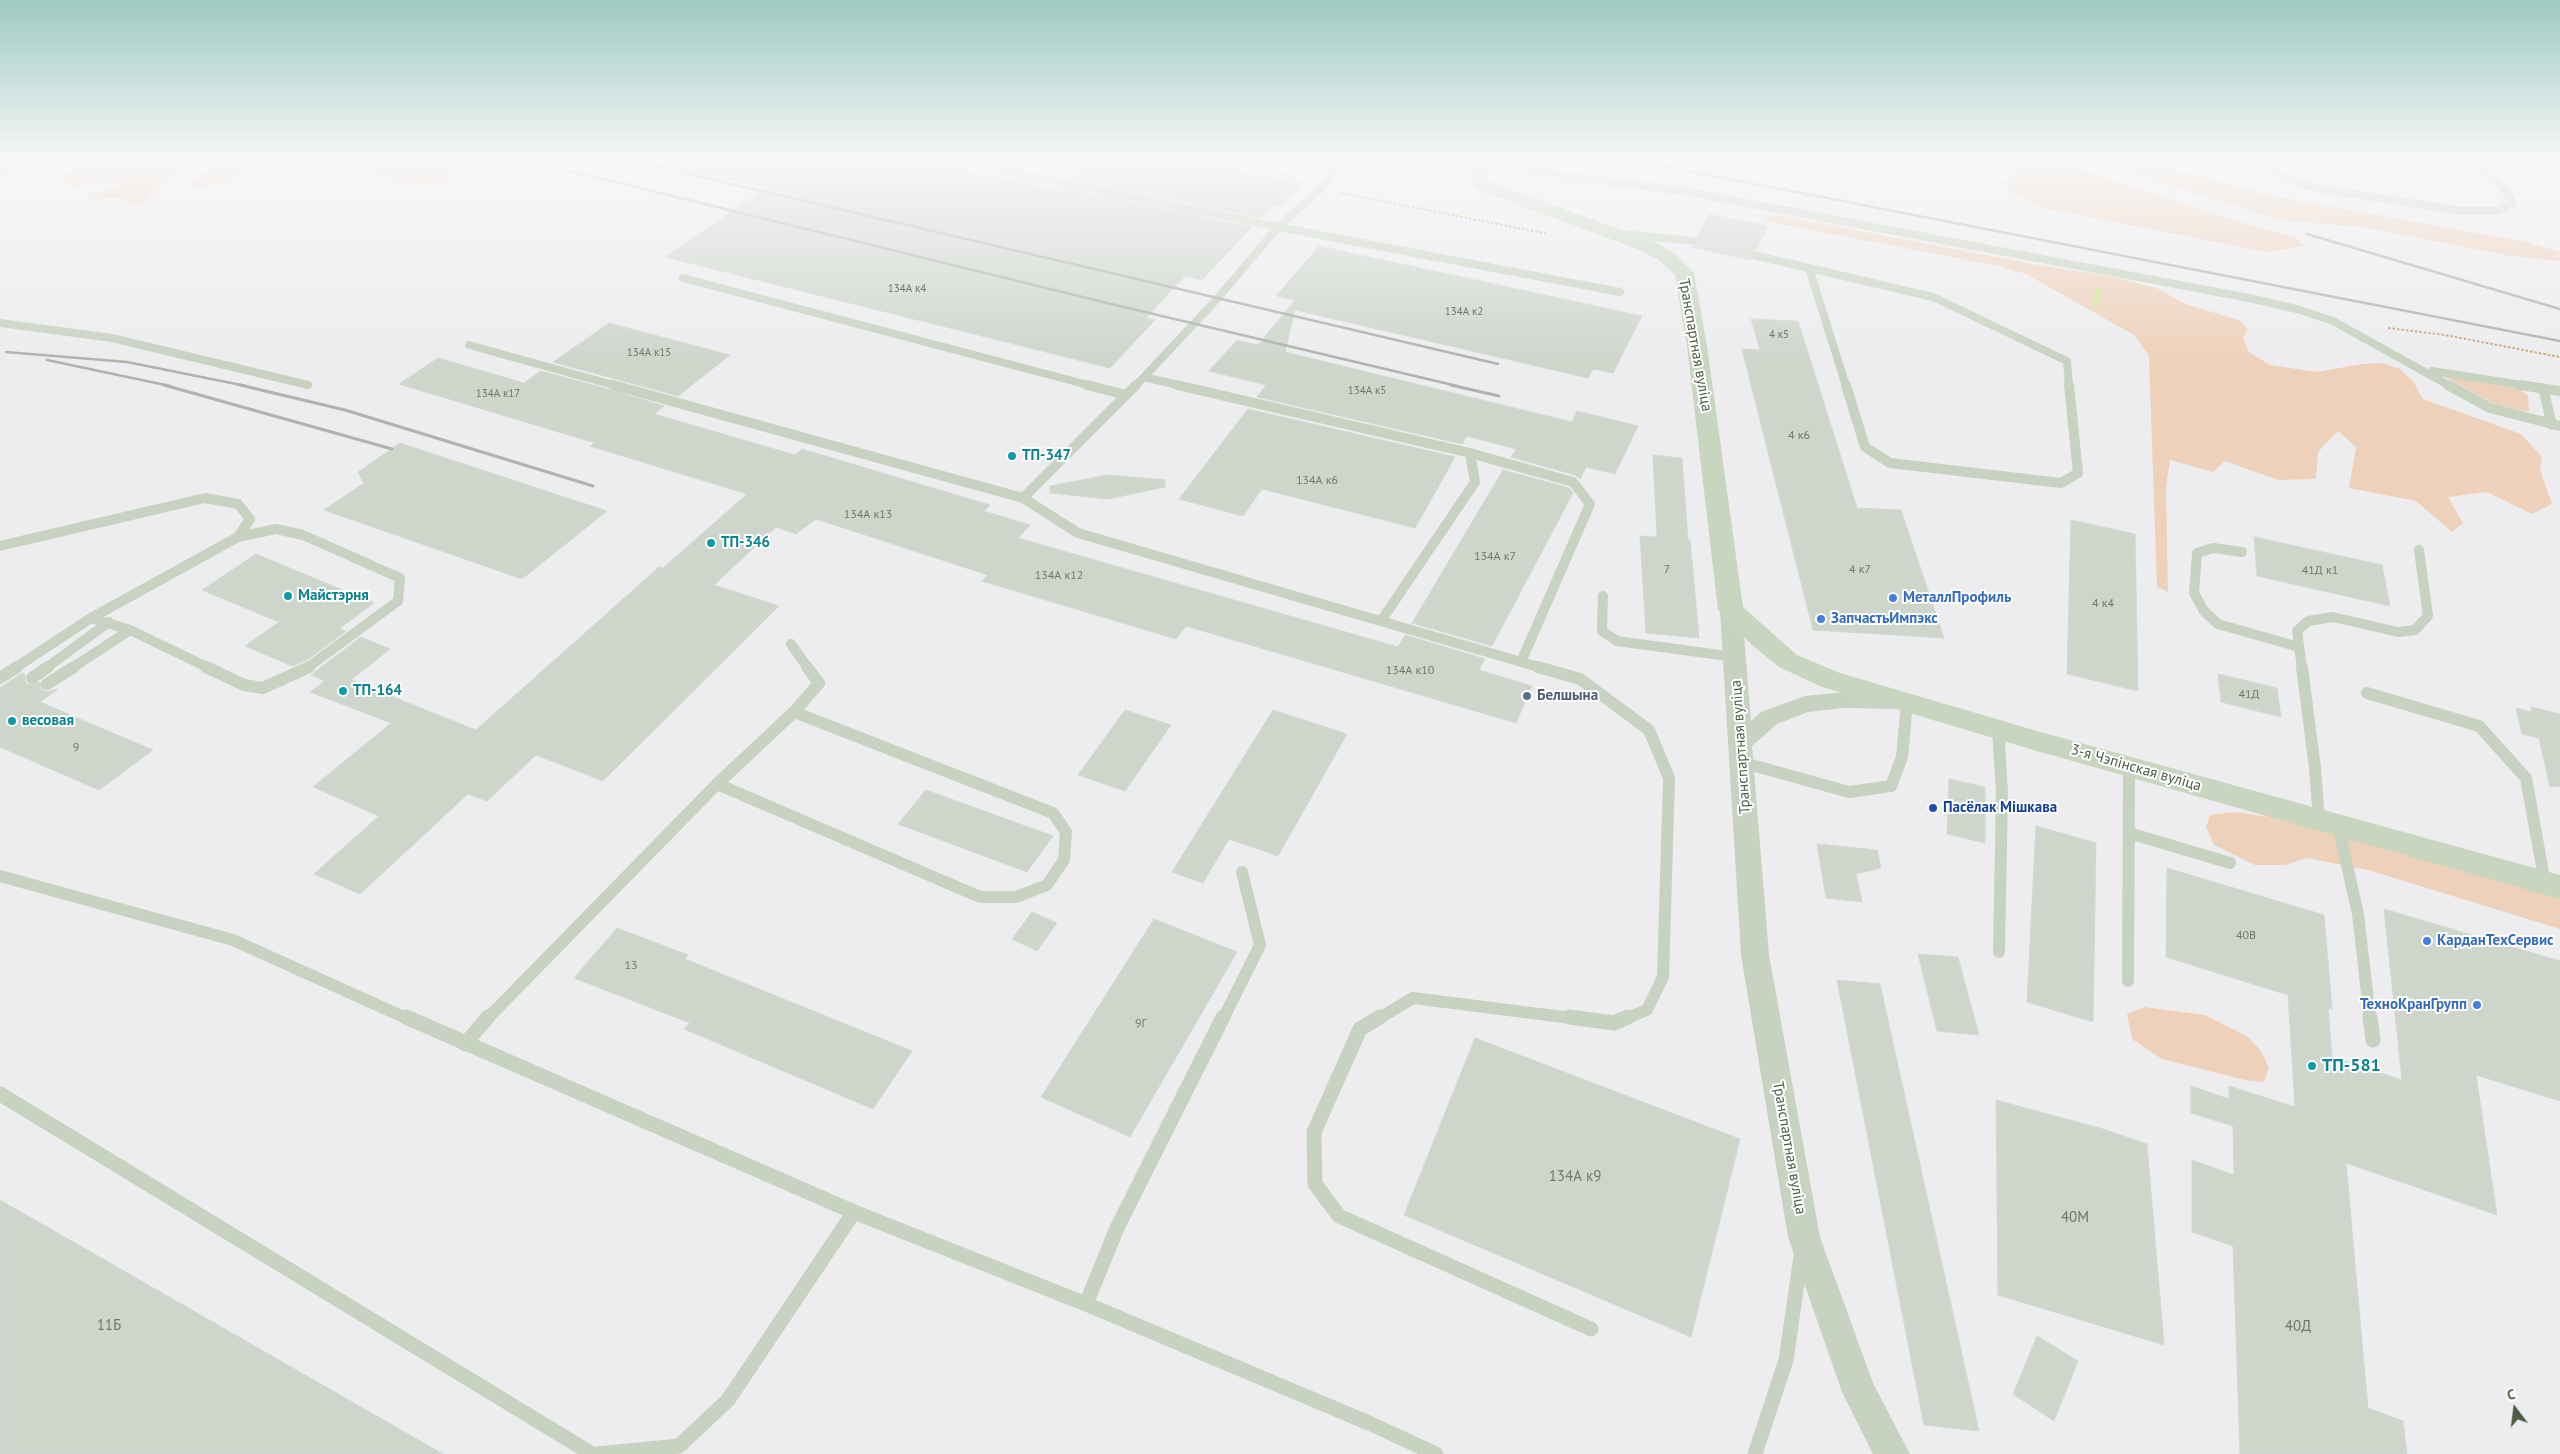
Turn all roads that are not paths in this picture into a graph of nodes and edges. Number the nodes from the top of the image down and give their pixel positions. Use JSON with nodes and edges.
{"nodes":[{"id":1,"x":1272,"y":226,"type":"edge"},
{"id":2,"x":1595,"y":226,"type":"edge"},
{"id":3,"x":1867,"y":226,"type":"edge"},
{"id":4,"x":1278,"y":227,"type":"junction"},
{"id":5,"x":1619,"y":234,"type":"junction"},
{"id":6,"x":1694,"y":241,"type":"dead end"},
{"id":7,"x":1753,"y":255,"type":"dead end"},
{"id":8,"x":1809,"y":268,"type":"junction"},
{"id":9,"x":683,"y":278,"type":"dead end"},
{"id":10,"x":1620,"y":292,"type":"dead end"},
{"id":11,"x":0,"y":323,"type":"edge"},
{"id":12,"x":468,"y":345,"type":"dead end"},
{"id":13,"x":2425,"y":370,"type":"junction"},
{"id":14,"x":1144,"y":377,"type":"junction"},
{"id":15,"x":308,"y":385,"type":"dead end"},
{"id":16,"x":2543,"y":388,"type":"junction"},
{"id":17,"x":2560,"y":391,"type":"edge"},
{"id":18,"x":1126,"y":395,"type":"junction"},
{"id":19,"x":2556,"y":425,"type":"edge"},
{"id":20,"x":1470,"y":453,"type":"junction"},
{"id":21,"x":1024,"y":498,"type":"junction"},
{"id":22,"x":238,"y":537,"type":"junction"},
{"id":23,"x":0,"y":546,"type":"edge"},
{"id":24,"x":2419,"y":550,"type":"dead end"},
{"id":25,"x":2242,"y":552,"type":"dead end"},
{"id":26,"x":1603,"y":596,"type":"dead end"},
{"id":27,"x":1731,"y":610,"type":"junction"},
{"id":28,"x":90,"y":618,"type":"junction"},
{"id":29,"x":1381,"y":621,"type":"junction"},
{"id":30,"x":109,"y":622,"type":"junction"},
{"id":31,"x":130,"y":630,"type":"junction"},
{"id":32,"x":791,"y":644,"type":"dead end"},
{"id":33,"x":2299,"y":647,"type":"junction"},
{"id":34,"x":1735,"y":657,"type":"junction"},
{"id":35,"x":1521,"y":662,"type":"junction"},
{"id":36,"x":0,"y":678,"type":"edge"},
{"id":37,"x":32,"y":678,"type":"dead end"},
{"id":38,"x":47,"y":684,"type":"dead end"},
{"id":39,"x":2367,"y":693,"type":"dead end"},
{"id":40,"x":1907,"y":702,"type":"junction"},
{"id":41,"x":794,"y":712,"type":"junction"},
{"id":42,"x":1998,"y":729,"type":"junction"},
{"id":43,"x":1741,"y":753,"type":"junction"},
{"id":44,"x":2129,"y":766,"type":"junction"},
{"id":45,"x":717,"y":784,"type":"junction"},
{"id":46,"x":2329,"y":822,"type":"junction"},
{"id":47,"x":2129,"y":833,"type":"junction"},
{"id":48,"x":2230,"y":863,"type":"dead end"},
{"id":49,"x":0,"y":866,"type":"edge"},
{"id":50,"x":1242,"y":872,"type":"dead end"},
{"id":51,"x":0,"y":876,"type":"edge"},
{"id":52,"x":17,"y":879,"type":"junction"},
{"id":53,"x":0,"y":883,"type":"edge"},
{"id":54,"x":2552,"y":885,"type":"edge"},
{"id":55,"x":1999,"y":952,"type":"dead end"},
{"id":56,"x":2128,"y":981,"type":"dead end"},
{"id":57,"x":2373,"y":1040,"type":"dead end"},
{"id":58,"x":465,"y":1044,"type":"junction"},
{"id":59,"x":0,"y":1094,"type":"edge"},
{"id":60,"x":854,"y":1212,"type":"junction"},
{"id":61,"x":1804,"y":1237,"type":"junction"},
{"id":62,"x":1086,"y":1304,"type":"junction"},
{"id":63,"x":1591,"y":1329,"type":"dead end"},
{"id":64,"x":677,"y":1450,"type":"edge"},
{"id":65,"x":592,"y":1454,"type":"edge"},
{"id":66,"x":597,"y":1454,"type":"edge"},
{"id":67,"x":1436,"y":1454,"type":"edge"},
{"id":68,"x":1755,"y":1454,"type":"edge"},
{"id":69,"x":1892,"y":1454,"type":"edge"}],
"edges":[{"from":1,"to":4,"type":"lane"},
{"from":2,"to":5,"type":"main road","name":"Транспартная вуліца"},
{"from":3,"to":13,"type":"lane"},
{"from":4,"to":10,"type":"lane"},
{"from":4,"to":14,"type":"lane"},
{"from":5,"to":6,"type":"lane"},
{"from":5,"to":27,"type":"main road","name":"Транспартная вуліца"},
{"from":7,"to":8,"type":"lane"},
{"from":8,"to":8,"type":"lane"},
{"from":9,"to":18,"type":"lane"},
{"from":11,"to":15,"type":"lane"},
{"from":12,"to":21,"type":"lane"},
{"from":13,"to":16,"type":"lane"},
{"from":13,"to":19,"type":"lane"},
{"from":14,"to":18,"type":"lane"},
{"from":14,"to":20,"type":"lane"},
{"from":16,"to":17,"type":"lane"},
{"from":16,"to":19,"type":"lane"},
{"from":18,"to":21,"type":"lane"},
{"from":20,"to":29,"type":"lane"},
{"from":20,"to":35,"type":"lane"},
{"from":21,"to":29,"type":"lane"},
{"from":22,"to":23,"type":"lane"},
{"from":22,"to":28,"type":"lane"},
{"from":22,"to":31,"type":"lane"},
{"from":24,"to":33,"type":"lane"},
{"from":25,"to":33,"type":"lane"},
{"from":26,"to":34,"type":"lane"},
{"from":27,"to":34,"type":"street","name":"Транспартная вуліца"},
{"from":27,"to":40,"type":"main road","name":"3-я Чэпінская вуліца"},
{"from":28,"to":30,"type":"lane"},
{"from":28,"to":36,"type":"lane"},
{"from":29,"to":35,"type":"lane"},
{"from":30,"to":31,"type":"lane"},
{"from":30,"to":37,"type":"lane"},
{"from":31,"to":38,"type":"lane"},
{"from":32,"to":41,"type":"lane"},
{"from":33,"to":46,"type":"lane"},
{"from":34,"to":43,"type":"street","name":"Транспартная вуліца"},
{"from":35,"to":63,"type":"lane"},
{"from":39,"to":54,"type":"lane"},
{"from":40,"to":42,"type":"main road","name":"3-я Чэпінская вуліца"},
{"from":40,"to":43,"type":"street"},
{"from":40,"to":43,"type":"lane"},
{"from":41,"to":45,"type":"lane"},
{"from":41,"to":45,"type":"lane"},
{"from":42,"to":44,"type":"main road","name":"3-я Чэпінская вуліца"},
{"from":42,"to":55,"type":"lane"},
{"from":43,"to":61,"type":"street","name":"Транспартная вуліца"},
{"from":44,"to":46,"type":"main road","name":"3-я Чэпінская вуліца"},
{"from":44,"to":47,"type":"lane"},
{"from":45,"to":58,"type":"lane"},
{"from":46,"to":54,"type":"main road","name":"3-я Чэпінская вуліца"},
{"from":46,"to":57,"type":"lane"},
{"from":47,"to":48,"type":"lane"},
{"from":47,"to":56,"type":"lane"},
{"from":49,"to":52,"type":"lane"},
{"from":50,"to":62,"type":"lane"},
{"from":51,"to":52,"type":"lane"},
{"from":52,"to":53,"type":"lane"},
{"from":52,"to":58,"type":"lane"},
{"from":58,"to":60,"type":"lane"},
{"from":59,"to":65,"type":"lane"},
{"from":60,"to":62,"type":"lane"},
{"from":60,"to":64,"type":"lane"},
{"from":61,"to":68,"type":"lane"},
{"from":61,"to":69,"type":"street","name":"Транспартная вуліца"},
{"from":62,"to":67,"type":"lane"},
{"from":64,"to":66,"type":"lane"}]}
